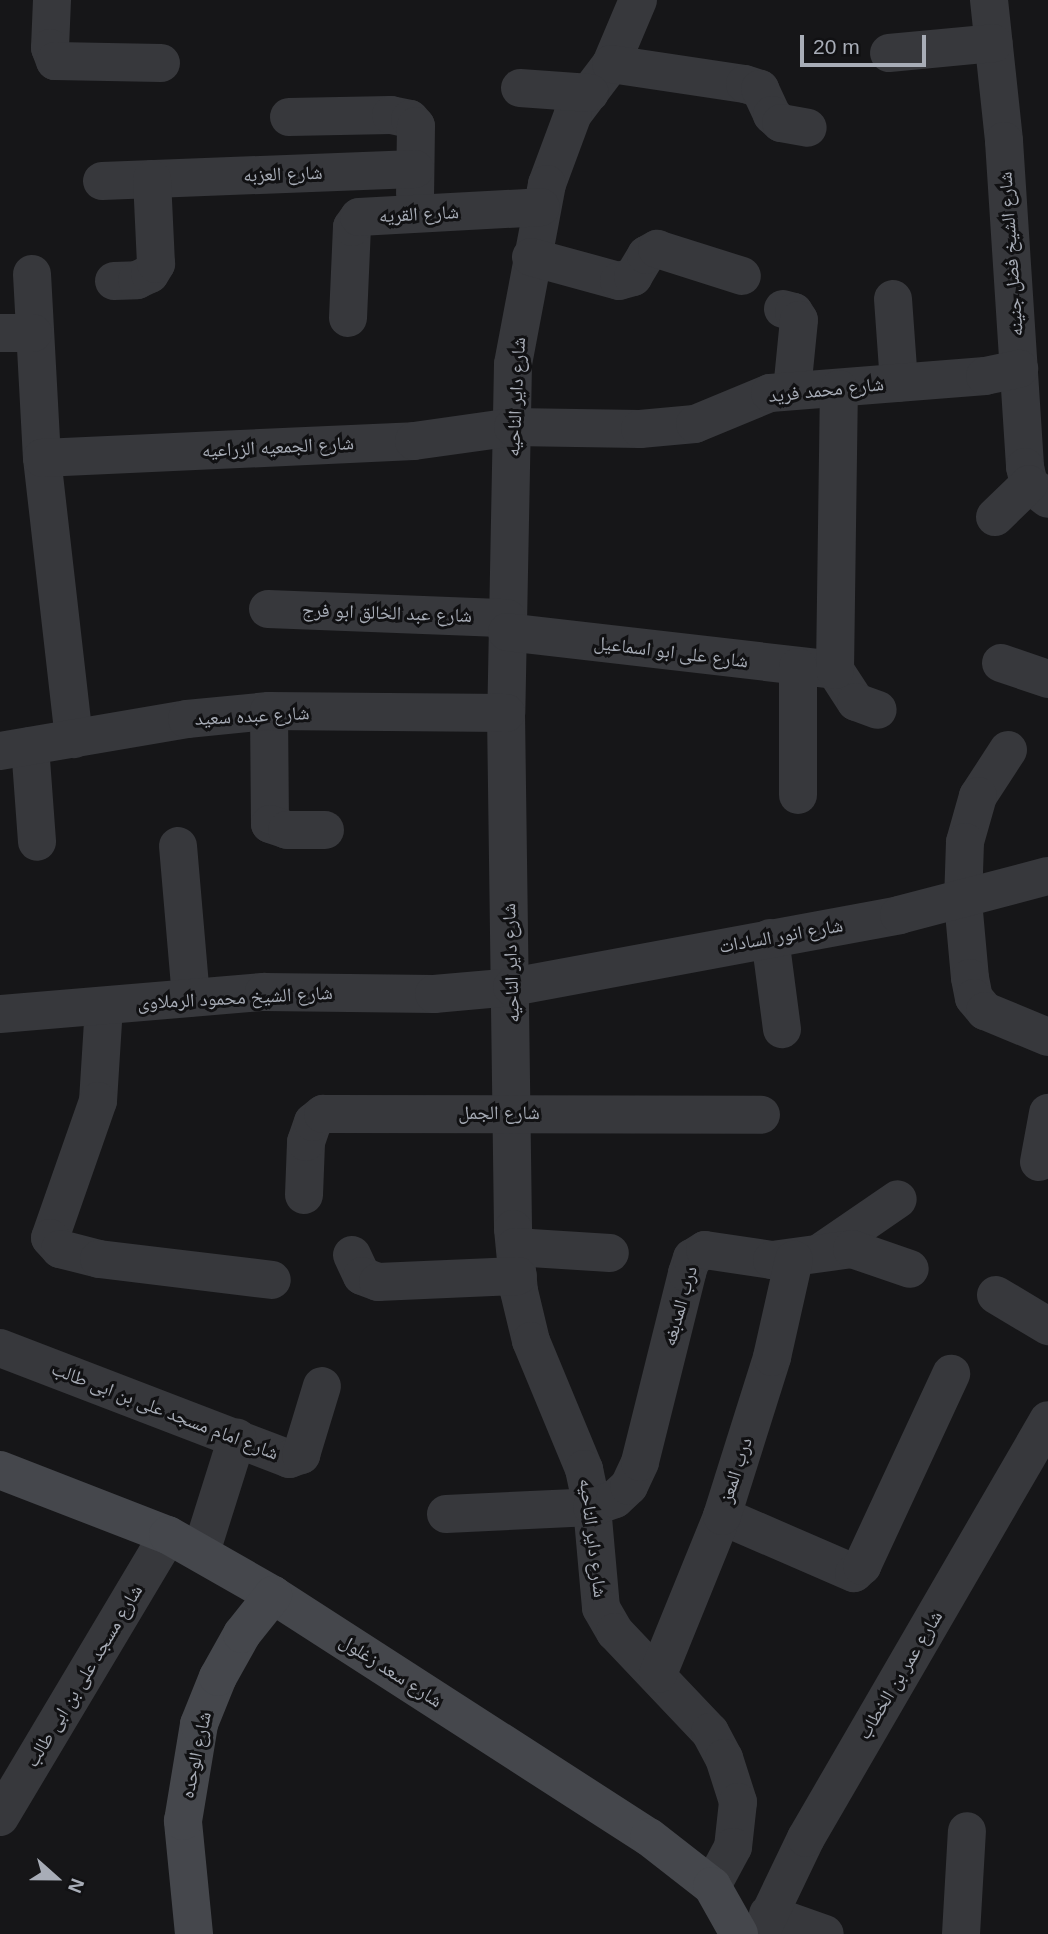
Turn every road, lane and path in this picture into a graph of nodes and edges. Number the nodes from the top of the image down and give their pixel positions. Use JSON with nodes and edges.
{"nodes":[{"id":1,"x":52,"y":0,"type":"edge"},
{"id":2,"x":638,"y":0,"type":"edge"},
{"id":3,"x":989,"y":0,"type":"edge"},
{"id":4,"x":995,"y":43,"type":"junction"},
{"id":5,"x":889,"y":53,"type":"dead end"},
{"id":6,"x":160,"y":62,"type":"dead end"},
{"id":7,"x":600,"y":79,"type":"junction"},
{"id":8,"x":520,"y":88,"type":"dead end"},
{"id":9,"x":289,"y":117,"type":"dead end"},
{"id":10,"x":808,"y":128,"type":"dead end"},
{"id":11,"x":415,"y":169,"type":"junction"},
{"id":12,"x":152,"y":179,"type":"junction"},
{"id":13,"x":102,"y":181,"type":"dead end"},
{"id":14,"x":541,"y":207,"type":"junction"},
{"id":15,"x":414,"y":214,"type":"junction"},
{"id":16,"x":531,"y":257,"type":"junction"},
{"id":17,"x":32,"y":274,"type":"dead end"},
{"id":18,"x":742,"y":276,"type":"dead end"},
{"id":19,"x":114,"y":281,"type":"dead end"},
{"id":20,"x":893,"y":299,"type":"dead end"},
{"id":21,"x":783,"y":309,"type":"dead end"},
{"id":22,"x":348,"y":318,"type":"dead end"},
{"id":23,"x":16,"y":333,"type":"edge"},
{"id":24,"x":1019,"y":369,"type":"junction"},
{"id":25,"x":899,"y":383,"type":"junction"},
{"id":26,"x":839,"y":389,"type":"junction"},
{"id":27,"x":792,"y":390,"type":"junction"},
{"id":28,"x":513,"y":427,"type":"junction"},
{"id":29,"x":42,"y":458,"type":"junction"},
{"id":30,"x":1039,"y":491,"type":"edge"},
{"id":31,"x":995,"y":517,"type":"dead end"},
{"id":32,"x":268,"y":609,"type":"dead end"},
{"id":33,"x":507,"y":625,"type":"junction"},
{"id":34,"x":1001,"y":663,"type":"dead end"},
{"id":35,"x":817,"y":669,"type":"junction"},
{"id":36,"x":1048,"y":679,"type":"edge"},
{"id":37,"x":878,"y":710,"type":"dead end"},
{"id":38,"x":269,"y":711,"type":"junction"},
{"id":39,"x":506,"y":713,"type":"junction"},
{"id":40,"x":74,"y":739,"type":"junction"},
{"id":41,"x":15,"y":748,"type":"edge"},
{"id":42,"x":1008,"y":750,"type":"dead end"},
{"id":43,"x":798,"y":796,"type":"dead end"},
{"id":44,"x":325,"y":830,"type":"dead end"},
{"id":45,"x":37,"y":842,"type":"dead end"},
{"id":46,"x":178,"y":846,"type":"dead end"},
{"id":47,"x":1048,"y":876,"type":"edge"},
{"id":48,"x":963,"y":901,"type":"junction"},
{"id":49,"x":770,"y":938,"type":"junction"},
{"id":50,"x":512,"y":987,"type":"junction"},
{"id":51,"x":191,"y":997,"type":"junction"},
{"id":52,"x":104,"y":1006,"type":"junction"},
{"id":53,"x":0,"y":1014,"type":"edge"},
{"id":54,"x":782,"y":1029,"type":"dead end"},
{"id":55,"x":1048,"y":1037,"type":"edge"},
{"id":56,"x":512,"y":1113,"type":"junction"},
{"id":57,"x":1048,"y":1113,"type":"edge"},
{"id":58,"x":761,"y":1115,"type":"dead end"},
{"id":59,"x":1039,"y":1161,"type":"dead end"},
{"id":60,"x":304,"y":1195,"type":"dead end"},
{"id":61,"x":898,"y":1199,"type":"dead end"},
{"id":62,"x":610,"y":1254,"type":"dead end"},
{"id":63,"x":352,"y":1255,"type":"dead end"},
{"id":64,"x":807,"y":1256,"type":"junction"},
{"id":65,"x":516,"y":1261,"type":"junction"},
{"id":66,"x":910,"y":1269,"type":"dead end"},
{"id":67,"x":272,"y":1280,"type":"dead end"},
{"id":68,"x":996,"y":1295,"type":"dead end"},
{"id":69,"x":1048,"y":1326,"type":"edge"},
{"id":70,"x":0,"y":1348,"type":"edge"},
{"id":71,"x":951,"y":1374,"type":"dead end"},
{"id":72,"x":322,"y":1386,"type":"dead end"},
{"id":73,"x":1048,"y":1419,"type":"edge"},
{"id":74,"x":237,"y":1438,"type":"junction"},
{"id":75,"x":0,"y":1470,"type":"edge"},
{"id":76,"x":592,"y":1507,"type":"junction"},
{"id":77,"x":446,"y":1514,"type":"dead end"},
{"id":78,"x":722,"y":1516,"type":"junction"},
{"id":79,"x":168,"y":1535,"type":"junction"},
{"id":80,"x":201,"y":1552,"type":"junction"},
{"id":81,"x":273,"y":1595,"type":"junction"},
{"id":82,"x":658,"y":1674,"type":"junction"},
{"id":83,"x":0,"y":1817,"type":"edge"},
{"id":84,"x":967,"y":1831,"type":"dead end"},
{"id":85,"x":712,"y":1886,"type":"junction"},
{"id":86,"x":756,"y":1927,"type":"edge"},
{"id":87,"x":194,"y":1934,"type":"edge"},
{"id":88,"x":825,"y":1934,"type":"edge"},
{"id":89,"x":961,"y":1934,"type":"edge"}],
"edges":[{"from":1,"to":6,"type":"street"},
{"from":2,"to":7,"type":"street","name":"شارع داير الناحيه"},
{"from":3,"to":4,"type":"street","name":"شارع الشيخ فضل جنينه"},
{"from":4,"to":5,"type":"street"},
{"from":4,"to":24,"type":"street","name":"شارع الشيخ فضل جنينه"},
{"from":7,"to":8,"type":"street"},
{"from":7,"to":10,"type":"street"},
{"from":7,"to":14,"type":"street","name":"شارع داير الناحيه"},
{"from":9,"to":11,"type":"street"},
{"from":11,"to":12,"type":"street","name":"شارع العزبه"},
{"from":11,"to":15,"type":"street"},
{"from":12,"to":13,"type":"street","name":"شارع العزبه"},
{"from":12,"to":19,"type":"street"},
{"from":14,"to":15,"type":"street","name":"شارع القريه"},
{"from":14,"to":16,"type":"street","name":"شارع داير الناحيه"},
{"from":15,"to":22,"type":"street","name":"شارع القريه"},
{"from":16,"to":18,"type":"street"},
{"from":16,"to":28,"type":"street","name":"شارع داير الناحيه"},
{"from":17,"to":23,"type":"street"},
{"from":20,"to":25,"type":"street"},
{"from":21,"to":27,"type":"street"},
{"from":23,"to":29,"type":"street"},
{"from":24,"to":25,"type":"street","name":"شارع محمد فريد"},
{"from":24,"to":30,"type":"street","name":"شارع الشيخ فضل جنينه"},
{"from":25,"to":26,"type":"street","name":"شارع محمد فريد"},
{"from":26,"to":27,"type":"street","name":"شارع محمد فريد"},
{"from":26,"to":35,"type":"street"},
{"from":27,"to":28,"type":"street","name":"شارع محمد فريد"},
{"from":28,"to":29,"type":"street","name":"شارع الجمعيه الزراعيه"},
{"from":28,"to":33,"type":"street","name":"شارع داير الناحيه"},
{"from":29,"to":40,"type":"street"},
{"from":30,"to":31,"type":"street"},
{"from":32,"to":33,"type":"street","name":"شارع عبد الخالق ابو فرج"},
{"from":33,"to":35,"type":"street","name":"شارع على ابو اسماعيل"},
{"from":33,"to":39,"type":"street","name":"شارع داير الناحيه"},
{"from":34,"to":36,"type":"street"},
{"from":35,"to":37,"type":"street"},
{"from":35,"to":43,"type":"street"},
{"from":38,"to":39,"type":"street","name":"شارع عبده سعيد"},
{"from":38,"to":40,"type":"street","name":"شارع عبده سعيد"},
{"from":38,"to":44,"type":"street"},
{"from":39,"to":50,"type":"street","name":"شارع داير الناحيه"},
{"from":40,"to":41,"type":"street","name":"شارع عبده سعيد"},
{"from":41,"to":45,"type":"street"},
{"from":42,"to":48,"type":"street"},
{"from":46,"to":51,"type":"street"},
{"from":47,"to":48,"type":"street","name":"شارع انور السادات"},
{"from":48,"to":49,"type":"street","name":"شارع انور السادات"},
{"from":48,"to":55,"type":"street"},
{"from":49,"to":50,"type":"street","name":"شارع انور السادات"},
{"from":49,"to":54,"type":"street"},
{"from":50,"to":51,"type":"street","name":"شارع الشيخ محمود الرملاوى"},
{"from":50,"to":56,"type":"street","name":"شارع داير الناحيه"},
{"from":51,"to":52,"type":"street","name":"شارع الشيخ محمود الرملاوى"},
{"from":52,"to":53,"type":"street","name":"شارع الشيخ محمود الرملاوى"},
{"from":52,"to":67,"type":"street"},
{"from":56,"to":58,"type":"street","name":"شارع الجمل"},
{"from":56,"to":60,"type":"street","name":"شارع الجمل"},
{"from":56,"to":65,"type":"street","name":"شارع داير الناحيه"},
{"from":57,"to":59,"type":"street"},
{"from":61,"to":64,"type":"street"},
{"from":62,"to":65,"type":"street"},
{"from":63,"to":65,"type":"street"},
{"from":64,"to":66,"type":"street","name":"درب المدبغه"},
{"from":64,"to":76,"type":"street","name":"درب المدبغه"},
{"from":64,"to":78,"type":"street","name":"درب المعز"},
{"from":65,"to":76,"type":"street","name":"شارع داير الناحيه"},
{"from":68,"to":69,"type":"street"},
{"from":70,"to":74,"type":"street","name":"شارع امام مسجد على بن ابى طالب"},
{"from":71,"to":78,"type":"street"},
{"from":72,"to":74,"type":"street","name":"شارع امام مسجد على بن ابى طالب"},
{"from":73,"to":86,"type":"street","name":"شارع عمر بن الخطاب"},
{"from":74,"to":80,"type":"street"},
{"from":75,"to":79,"type":"street","name":"شارع سعد زغلول"},
{"from":76,"to":77,"type":"street"},
{"from":76,"to":82,"type":"street","name":"شارع داير الناحيه"},
{"from":78,"to":82,"type":"street","name":"درب المعز"},
{"from":79,"to":80,"type":"street","name":"شارع سعد زغلول"},
{"from":79,"to":83,"type":"street","name":"شارع مسجد على بن ابى طالب"},
{"from":80,"to":81,"type":"street","name":"شارع سعد زغلول"},
{"from":81,"to":85,"type":"street","name":"شارع سعد زغلول"},
{"from":81,"to":87,"type":"street","name":"شارع الوحده"},
{"from":82,"to":85,"type":"street","name":"شارع داير الناحيه"},
{"from":84,"to":89,"type":"street"},
{"from":85,"to":86,"type":"street","name":"شارع سعد زغلول"},
{"from":86,"to":88,"type":"street"}]}
